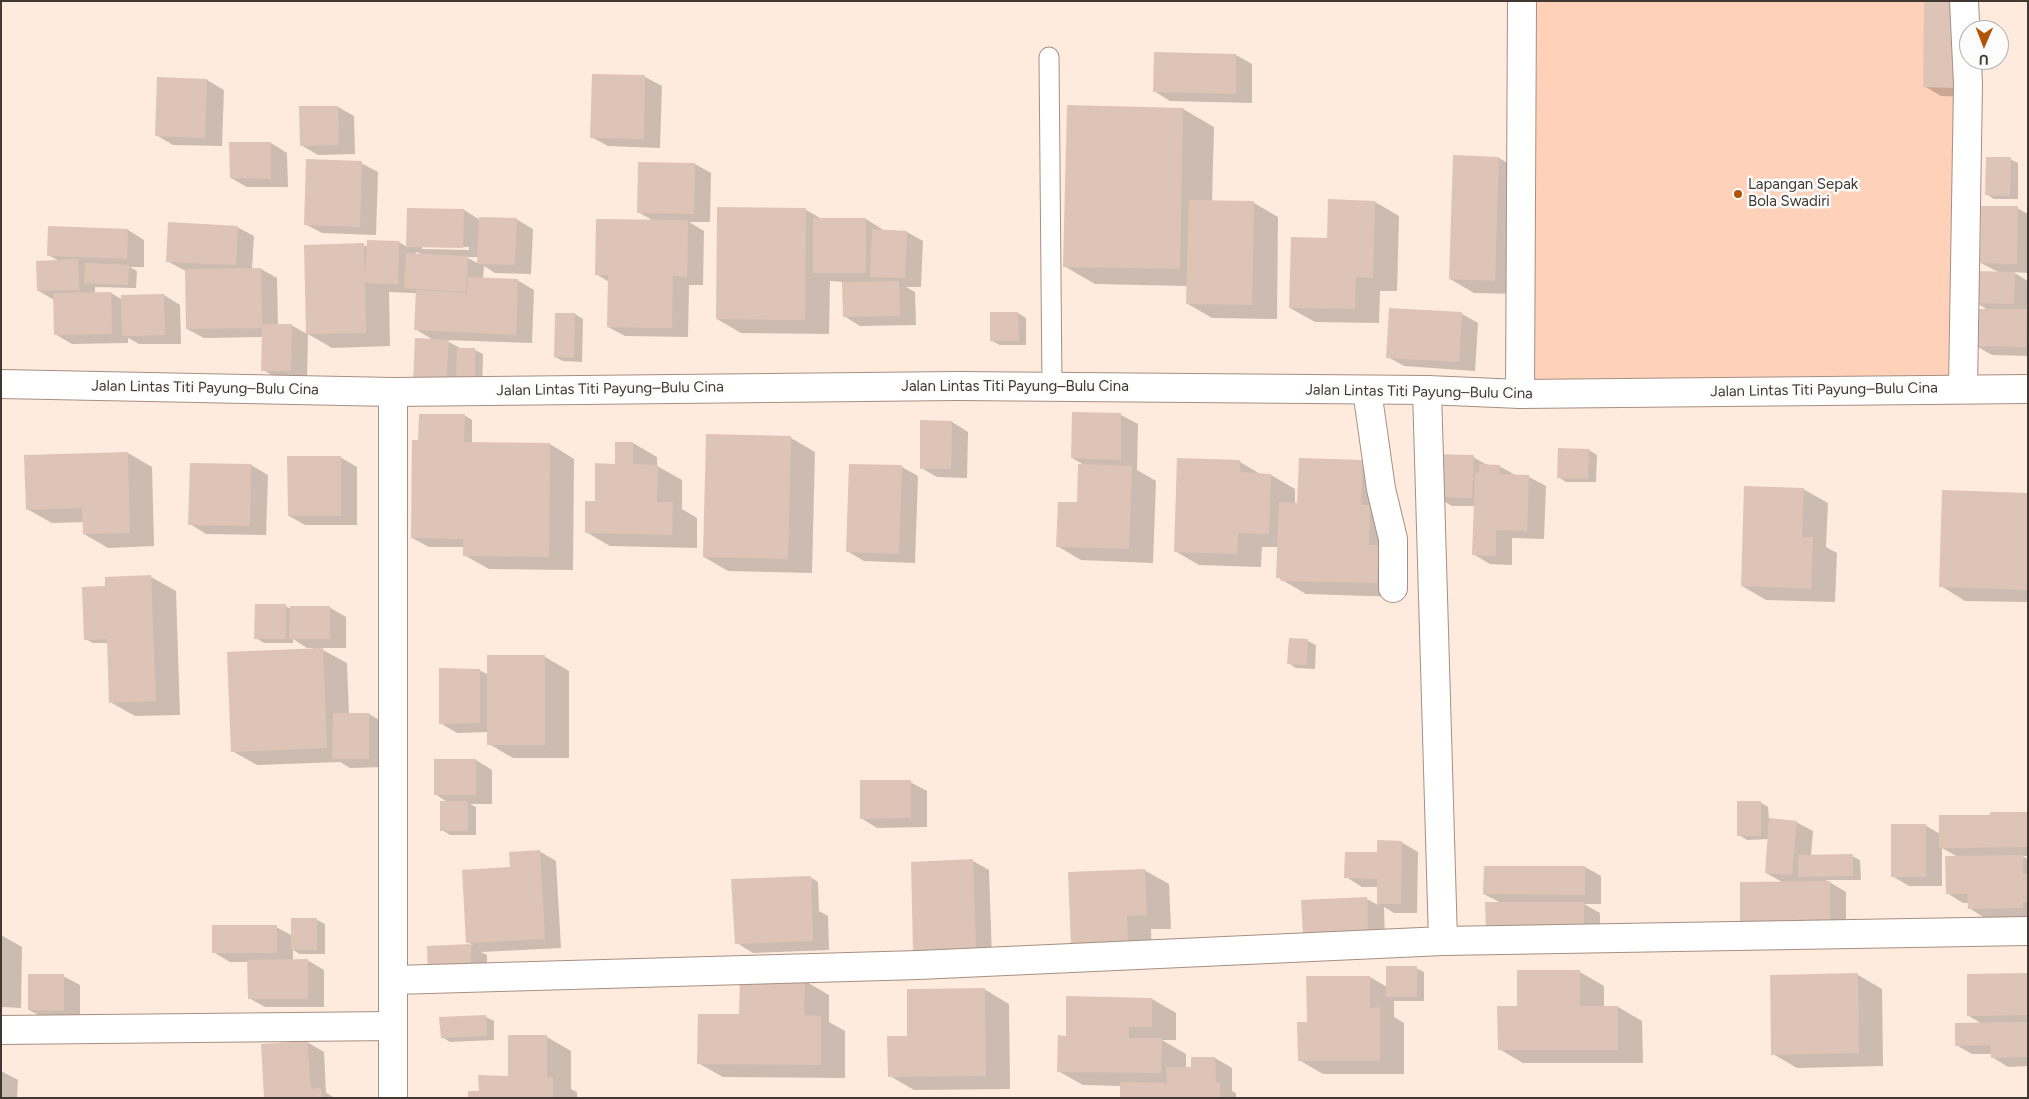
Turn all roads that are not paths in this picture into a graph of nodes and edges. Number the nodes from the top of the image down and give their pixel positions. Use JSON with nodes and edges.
{"nodes":[{"id":1,"x":1522,"y":1,"type":"edge"},
{"id":2,"x":1964,"y":1,"type":"edge"},
{"id":3,"x":1049,"y":57,"type":"dead end"},
{"id":4,"x":1,"y":384,"type":"edge"},
{"id":5,"x":1052,"y":387,"type":"junction"},
{"id":6,"x":1963,"y":388,"type":"junction"},
{"id":7,"x":2028,"y":389,"type":"edge"},
{"id":8,"x":1367,"y":390,"type":"junction"},
{"id":9,"x":1427,"y":390,"type":"junction"},
{"id":10,"x":393,"y":392,"type":"junction"},
{"id":11,"x":1520,"y":394,"type":"junction"},
{"id":12,"x":1393,"y":588,"type":"dead end"},
{"id":13,"x":2028,"y":932,"type":"edge"},
{"id":14,"x":1443,"y":941,"type":"junction"},
{"id":15,"x":394,"y":980,"type":"junction"},
{"id":16,"x":393,"y":1026,"type":"junction"},
{"id":17,"x":1,"y":1030,"type":"edge"},
{"id":18,"x":393,"y":1098,"type":"edge"}],
"edges":[{"from":1,"to":11,"type":"street"},
{"from":2,"to":6,"type":"street"},
{"from":3,"to":5,"type":"lane"},
{"from":4,"to":10,"type":"street","name":"Jalan Lintas Titi Payung–Bulu Cina"},
{"from":5,"to":8,"type":"street","name":"Jalan Lintas Titi Payung–Bulu Cina"},
{"from":5,"to":10,"type":"street","name":"Jalan Lintas Titi Payung–Bulu Cina"},
{"from":6,"to":7,"type":"street","name":"Jalan Lintas Titi Payung–Bulu Cina"},
{"from":6,"to":11,"type":"street","name":"Jalan Lintas Titi Payung–Bulu Cina"},
{"from":8,"to":9,"type":"street","name":"Jalan Lintas Titi Payung–Bulu Cina"},
{"from":8,"to":12,"type":"street"},
{"from":9,"to":11,"type":"street","name":"Jalan Lintas Titi Payung–Bulu Cina"},
{"from":9,"to":14,"type":"street"},
{"from":10,"to":15,"type":"street"},
{"from":13,"to":14,"type":"street"},
{"from":14,"to":15,"type":"street"},
{"from":15,"to":16,"type":"street"},
{"from":16,"to":17,"type":"street"},
{"from":16,"to":18,"type":"street"}]}
